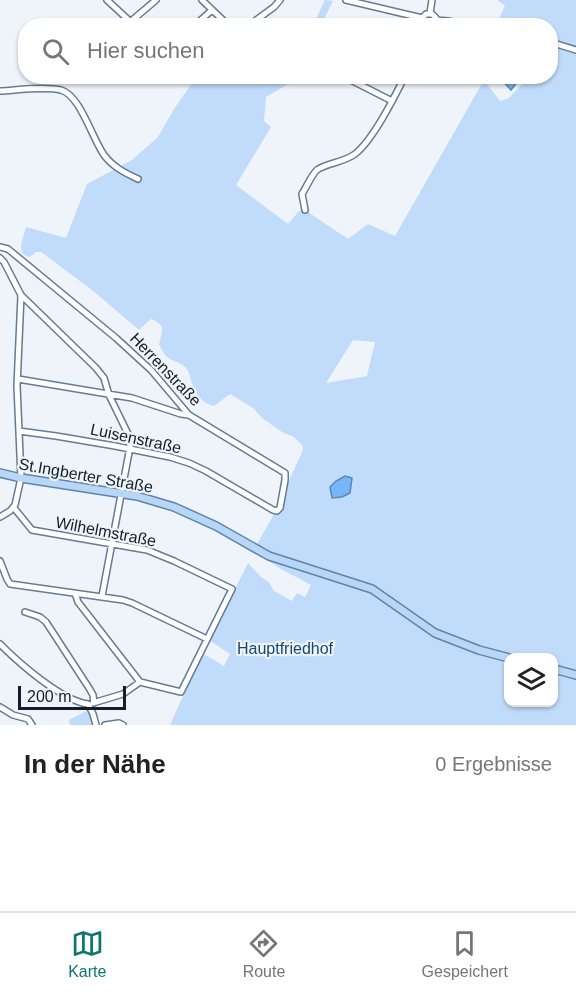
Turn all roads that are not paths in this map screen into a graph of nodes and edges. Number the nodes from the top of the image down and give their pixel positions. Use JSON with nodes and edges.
{"nodes":[{"id":1,"x":107,"y":0,"type":"edge"},
{"id":2,"x":156,"y":0,"type":"edge"},
{"id":3,"x":202,"y":0,"type":"edge"},
{"id":4,"x":280,"y":0,"type":"edge"},
{"id":5,"x":346,"y":0,"type":"edge"},
{"id":6,"x":432,"y":0,"type":"edge"},
{"id":7,"x":212,"y":10,"type":"junction"},
{"id":8,"x":430,"y":13,"type":"junction"},
{"id":9,"x":126,"y":18,"type":"edge"},
{"id":10,"x":139,"y":18,"type":"edge"},
{"id":11,"x":203,"y":18,"type":"edge"},
{"id":12,"x":220,"y":18,"type":"edge"},
{"id":13,"x":259,"y":18,"type":"edge"},
{"id":14,"x":422,"y":18,"type":"joint"},
{"id":15,"x":434,"y":18,"type":"edge"},
{"id":16,"x":558,"y":44,"type":"edge"},
{"id":17,"x":576,"y":50,"type":"edge"},
{"id":18,"x":359,"y":84,"type":"edge"},
{"id":19,"x":401,"y":84,"type":"edge"},
{"id":20,"x":0,"y":91,"type":"edge"},
{"id":21,"x":392,"y":101,"type":"junction"},
{"id":22,"x":138,"y":179,"type":"dead end"},
{"id":23,"x":305,"y":210,"type":"dead end"},
{"id":24,"x":0,"y":247,"type":"edge"},
{"id":25,"x":0,"y":258,"type":"edge"},
{"id":26,"x":21,"y":295,"type":"junction"},
{"id":27,"x":18,"y":379,"type":"junction"},
{"id":28,"x":109,"y":395,"type":"junction"},
{"id":29,"x":189,"y":415,"type":"junction"},
{"id":30,"x":19,"y":431,"type":"junction"},
{"id":31,"x":129,"y":450,"type":"junction"},
{"id":32,"x":0,"y":473,"type":"edge"},
{"id":33,"x":21,"y":478,"type":"junction"},
{"id":34,"x":122,"y":493,"type":"junction"},
{"id":35,"x":14,"y":508,"type":"junction"},
{"id":36,"x":273,"y":510,"type":"joint"},
{"id":37,"x":0,"y":517,"type":"edge"},
{"id":38,"x":112,"y":543,"type":"junction"},
{"id":39,"x":0,"y":561,"type":"edge"},
{"id":40,"x":75,"y":593,"type":"junction"},
{"id":41,"x":102,"y":596,"type":"junction"},
{"id":42,"x":25,"y":612,"type":"dead end"},
{"id":43,"x":207,"y":639,"type":"junction"},
{"id":44,"x":0,"y":644,"type":"edge"},
{"id":45,"x":504,"y":656,"type":"edge"},
{"id":46,"x":558,"y":670,"type":"edge"},
{"id":47,"x":576,"y":675,"type":"edge"},
{"id":48,"x":140,"y":682,"type":"junction"},
{"id":49,"x":91,"y":703,"type":"junction"},
{"id":50,"x":0,"y":707,"type":"edge"},
{"id":51,"x":32,"y":725,"type":"edge"},
{"id":52,"x":96,"y":725,"type":"edge"},
{"id":53,"x":105,"y":725,"type":"edge"},
{"id":54,"x":123,"y":725,"type":"edge"}],
"edges":[{"from":1,"to":9,"type":"street"},
{"from":2,"to":10,"type":"street"},
{"from":3,"to":7,"type":"street"},
{"from":4,"to":13,"type":"street"},
{"from":5,"to":14,"type":"street"},
{"from":6,"to":8,"type":"street"},
{"from":7,"to":11,"type":"street"},
{"from":7,"to":12,"type":"street"},
{"from":8,"to":14,"type":"street"},
{"from":8,"to":15,"type":"street"},
{"from":16,"to":17,"type":"street"},
{"from":18,"to":21,"type":"street"},
{"from":19,"to":21,"type":"street"},
{"from":20,"to":22,"type":"street"},
{"from":21,"to":23,"type":"street"},
{"from":24,"to":29,"type":"street","name":"Herrenstraße"},
{"from":25,"to":26,"type":"street"},
{"from":26,"to":27,"type":"street"},
{"from":26,"to":28,"type":"street"},
{"from":27,"to":28,"type":"street"},
{"from":27,"to":30,"type":"street"},
{"from":28,"to":29,"type":"street"},
{"from":28,"to":31,"type":"street"},
{"from":29,"to":36,"type":"street","name":"Herrenstraße"},
{"from":30,"to":31,"type":"street","name":"Luisenstraße"},
{"from":30,"to":33,"type":"street"},
{"from":31,"to":34,"type":"street"},
{"from":31,"to":36,"type":"street","name":"Luisenstraße"},
{"from":32,"to":33,"type":"main road","name":"St.Ingberter Straße"},
{"from":33,"to":34,"type":"main road","name":"St.Ingberter Straße"},
{"from":33,"to":35,"type":"street"},
{"from":34,"to":38,"type":"street"},
{"from":34,"to":45,"type":"main road","name":"St.Ingberter Straße"},
{"from":35,"to":37,"type":"street"},
{"from":35,"to":38,"type":"street","name":"Wilhelmstraße"},
{"from":38,"to":41,"type":"street"},
{"from":38,"to":43,"type":"street","name":"Wilhelmstraße"},
{"from":39,"to":40,"type":"street"},
{"from":40,"to":41,"type":"street"},
{"from":40,"to":48,"type":"street"},
{"from":41,"to":43,"type":"street"},
{"from":42,"to":49,"type":"street"},
{"from":43,"to":48,"type":"street"},
{"from":44,"to":49,"type":"street"},
{"from":46,"to":47,"type":"main road"},
{"from":48,"to":49,"type":"street"},
{"from":49,"to":52,"type":"street"},
{"from":50,"to":51,"type":"street"},
{"from":53,"to":54,"type":"street"}]}
